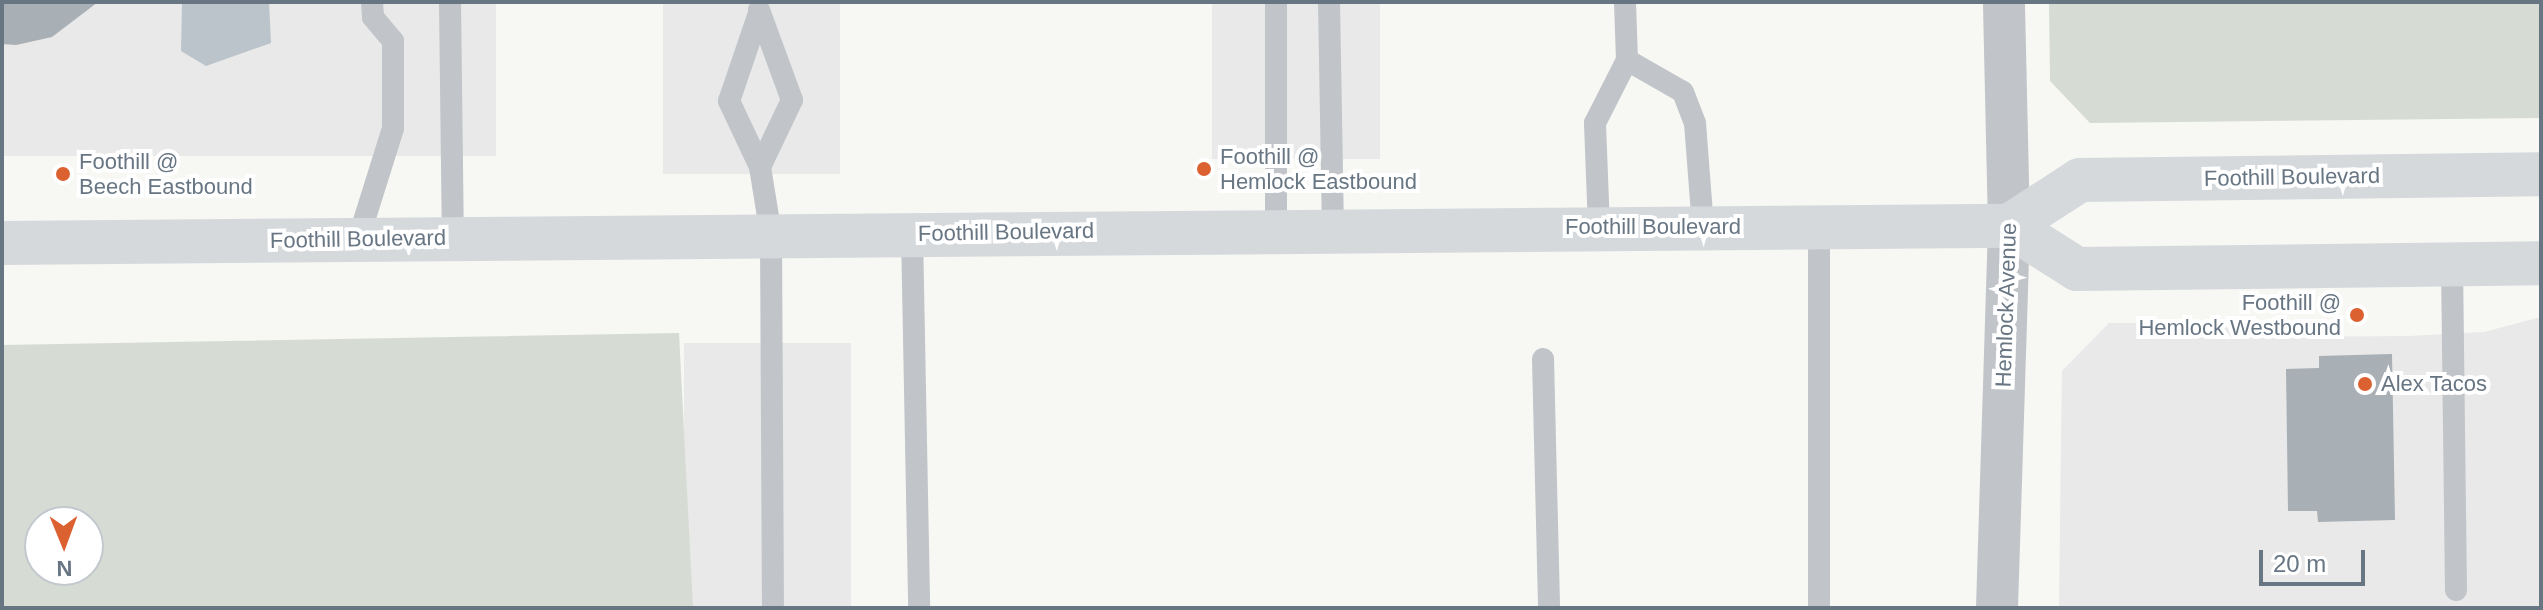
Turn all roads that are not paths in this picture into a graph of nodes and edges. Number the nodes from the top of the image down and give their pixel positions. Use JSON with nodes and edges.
{"nodes":[{"id":1,"x":372,"y":2,"type":"edge"},
{"id":2,"x":450,"y":2,"type":"edge"},
{"id":3,"x":1276,"y":2,"type":"edge"},
{"id":4,"x":1329,"y":2,"type":"edge"},
{"id":5,"x":1625,"y":2,"type":"edge"},
{"id":6,"x":2004,"y":2,"type":"edge"},
{"id":7,"x":758,"y":8,"type":"edge"},
{"id":8,"x":1627,"y":60,"type":"junction"},
{"id":9,"x":760,"y":167,"type":"junction"},
{"id":10,"x":2541,"y":174,"type":"edge"},
{"id":11,"x":1819,"y":226,"type":"junction"},
{"id":12,"x":2009,"y":226,"type":"junction"},
{"id":13,"x":1333,"y":227,"type":"junction"},
{"id":14,"x":1703,"y":227,"type":"junction"},
{"id":15,"x":1276,"y":228,"type":"junction"},
{"id":16,"x":1599,"y":228,"type":"junction"},
{"id":17,"x":912,"y":233,"type":"junction"},
{"id":18,"x":771,"y":235,"type":"junction"},
{"id":19,"x":453,"y":238,"type":"junction"},
{"id":20,"x":358,"y":240,"type":"junction"},
{"id":21,"x":2,"y":243,"type":"edge"},
{"id":22,"x":2541,"y":263,"type":"edge"},
{"id":23,"x":2452,"y":264,"type":"junction"},
{"id":24,"x":1543,"y":359,"type":"dead end"},
{"id":25,"x":2456,"y":590,"type":"dead end"},
{"id":26,"x":773,"y":608,"type":"edge"},
{"id":27,"x":919,"y":608,"type":"edge"},
{"id":28,"x":1549,"y":608,"type":"edge"},
{"id":29,"x":1819,"y":608,"type":"edge"},
{"id":30,"x":1997,"y":608,"type":"edge"}],
"edges":[{"from":1,"to":20,"type":"lane"},
{"from":2,"to":19,"type":"lane"},
{"from":3,"to":15,"type":"lane"},
{"from":4,"to":13,"type":"lane"},
{"from":5,"to":8,"type":"lane"},
{"from":6,"to":12,"type":"street","name":"Hemlock Avenue"},
{"from":7,"to":9,"type":"lane"},
{"from":7,"to":9,"type":"lane"},
{"from":8,"to":14,"type":"lane"},
{"from":8,"to":16,"type":"lane"},
{"from":9,"to":18,"type":"lane"},
{"from":10,"to":12,"type":"main road","name":"Foothill Boulevard"},
{"from":11,"to":12,"type":"main road","name":"Foothill Boulevard"},
{"from":11,"to":14,"type":"main road","name":"Foothill Boulevard"},
{"from":11,"to":29,"type":"lane"},
{"from":12,"to":23,"type":"main road"},
{"from":12,"to":30,"type":"street","name":"Hemlock Avenue"},
{"from":13,"to":15,"type":"main road","name":"Foothill Boulevard"},
{"from":13,"to":16,"type":"main road","name":"Foothill Boulevard"},
{"from":14,"to":16,"type":"main road","name":"Foothill Boulevard"},
{"from":15,"to":17,"type":"main road","name":"Foothill Boulevard"},
{"from":17,"to":18,"type":"main road","name":"Foothill Boulevard"},
{"from":17,"to":27,"type":"lane"},
{"from":18,"to":19,"type":"main road","name":"Foothill Boulevard"},
{"from":18,"to":26,"type":"lane"},
{"from":19,"to":20,"type":"main road","name":"Foothill Boulevard"},
{"from":20,"to":21,"type":"main road","name":"Foothill Boulevard"},
{"from":22,"to":23,"type":"main road"},
{"from":23,"to":25,"type":"lane"},
{"from":24,"to":28,"type":"lane"}]}
